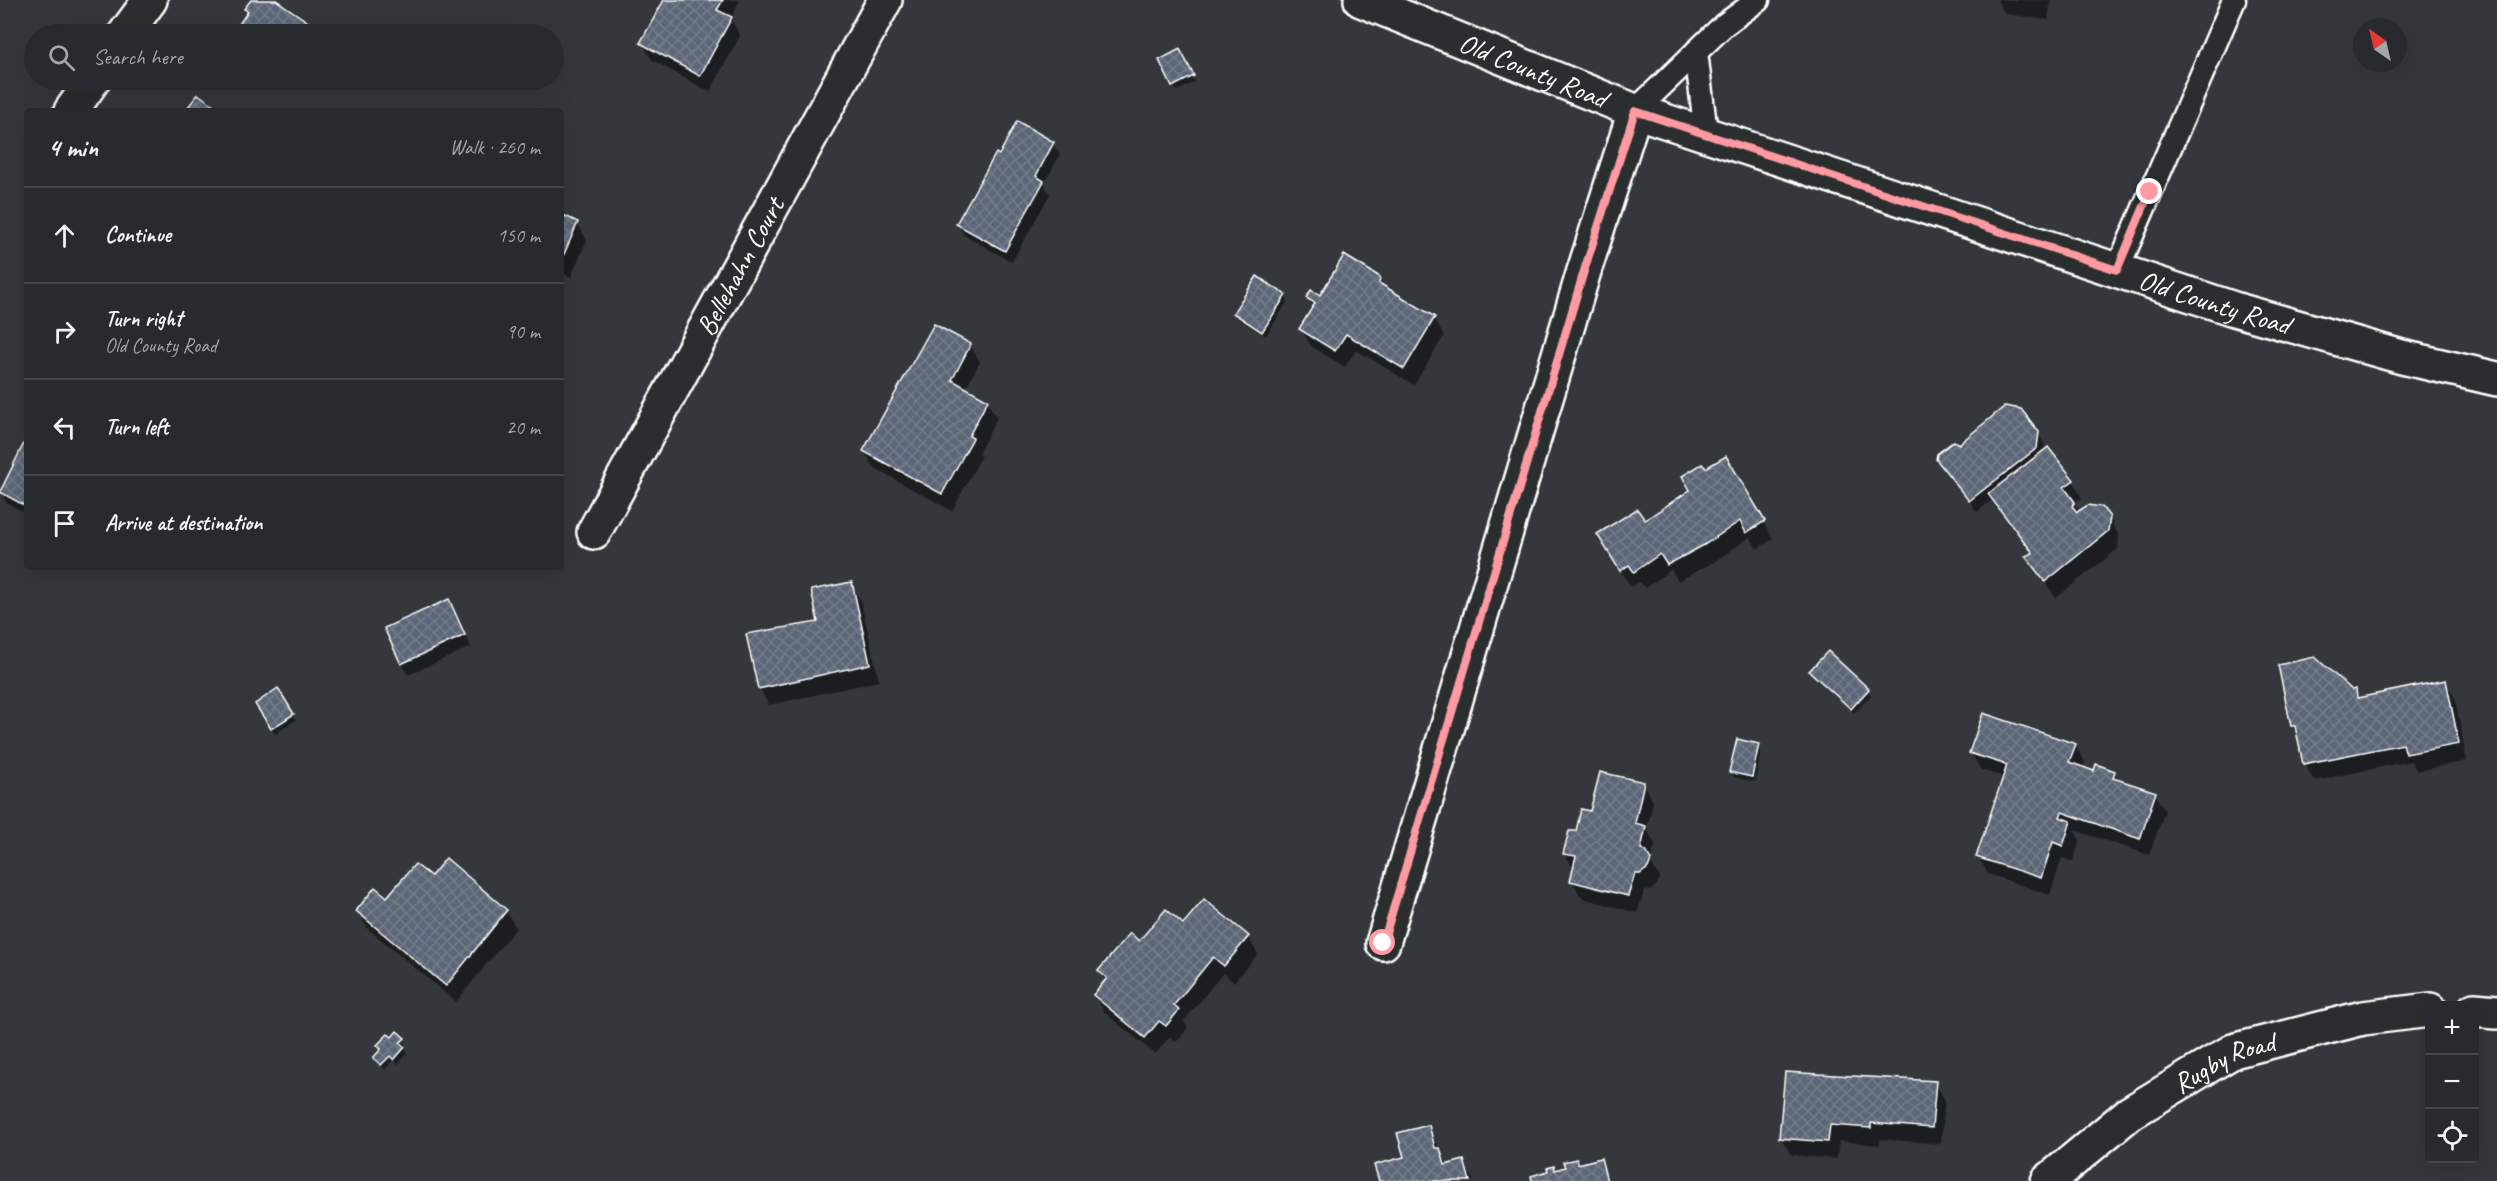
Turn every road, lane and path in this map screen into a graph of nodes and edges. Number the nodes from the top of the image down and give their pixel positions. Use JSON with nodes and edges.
{"nodes":[{"id":1,"x":150,"y":0,"type":"edge"},
{"id":2,"x":885,"y":0,"type":"edge"},
{"id":3,"x":1361,"y":0,"type":"edge"},
{"id":4,"x":1758,"y":0,"type":"edge"},
{"id":5,"x":2234,"y":0,"type":"edge"},
{"id":6,"x":132,"y":24,"type":"edge"},
{"id":7,"x":1696,"y":52,"type":"junction"},
{"id":8,"x":86,"y":90,"type":"edge"},
{"id":9,"x":73,"y":108,"type":"edge"},
{"id":10,"x":1635,"y":111,"type":"junction"},
{"id":11,"x":1706,"y":133,"type":"junction"},
{"id":12,"x":2117,"y":270,"type":"junction"},
{"id":13,"x":2497,"y":379,"type":"edge"},
{"id":14,"x":594,"y":532,"type":"dead end"},
{"id":15,"x":1383,"y":943,"type":"dead end"},
{"id":16,"x":2479,"y":1010,"type":"edge"},
{"id":17,"x":2425,"y":1011,"type":"edge"},
{"id":18,"x":2497,"y":1012,"type":"edge"},
{"id":19,"x":2048,"y":1181,"type":"edge"}],
"edges":[{"from":1,"to":6,"type":"street"},
{"from":2,"to":14,"type":"street","name":"Bellehahn Court"},
{"from":3,"to":10,"type":"street","name":"Old County Road"},
{"from":4,"to":7,"type":"lane"},
{"from":5,"to":12,"type":"lane"},
{"from":7,"to":10,"type":"lane"},
{"from":7,"to":11,"type":"lane"},
{"from":8,"to":9,"type":"street"},
{"from":10,"to":11,"type":"street","name":"Old County Road"},
{"from":10,"to":15,"type":"street"},
{"from":11,"to":12,"type":"street","name":"Old County Road"},
{"from":12,"to":13,"type":"street","name":"Old County Road"},
{"from":16,"to":18,"type":"street"},
{"from":17,"to":19,"type":"street","name":"Rugby Road"}]}
